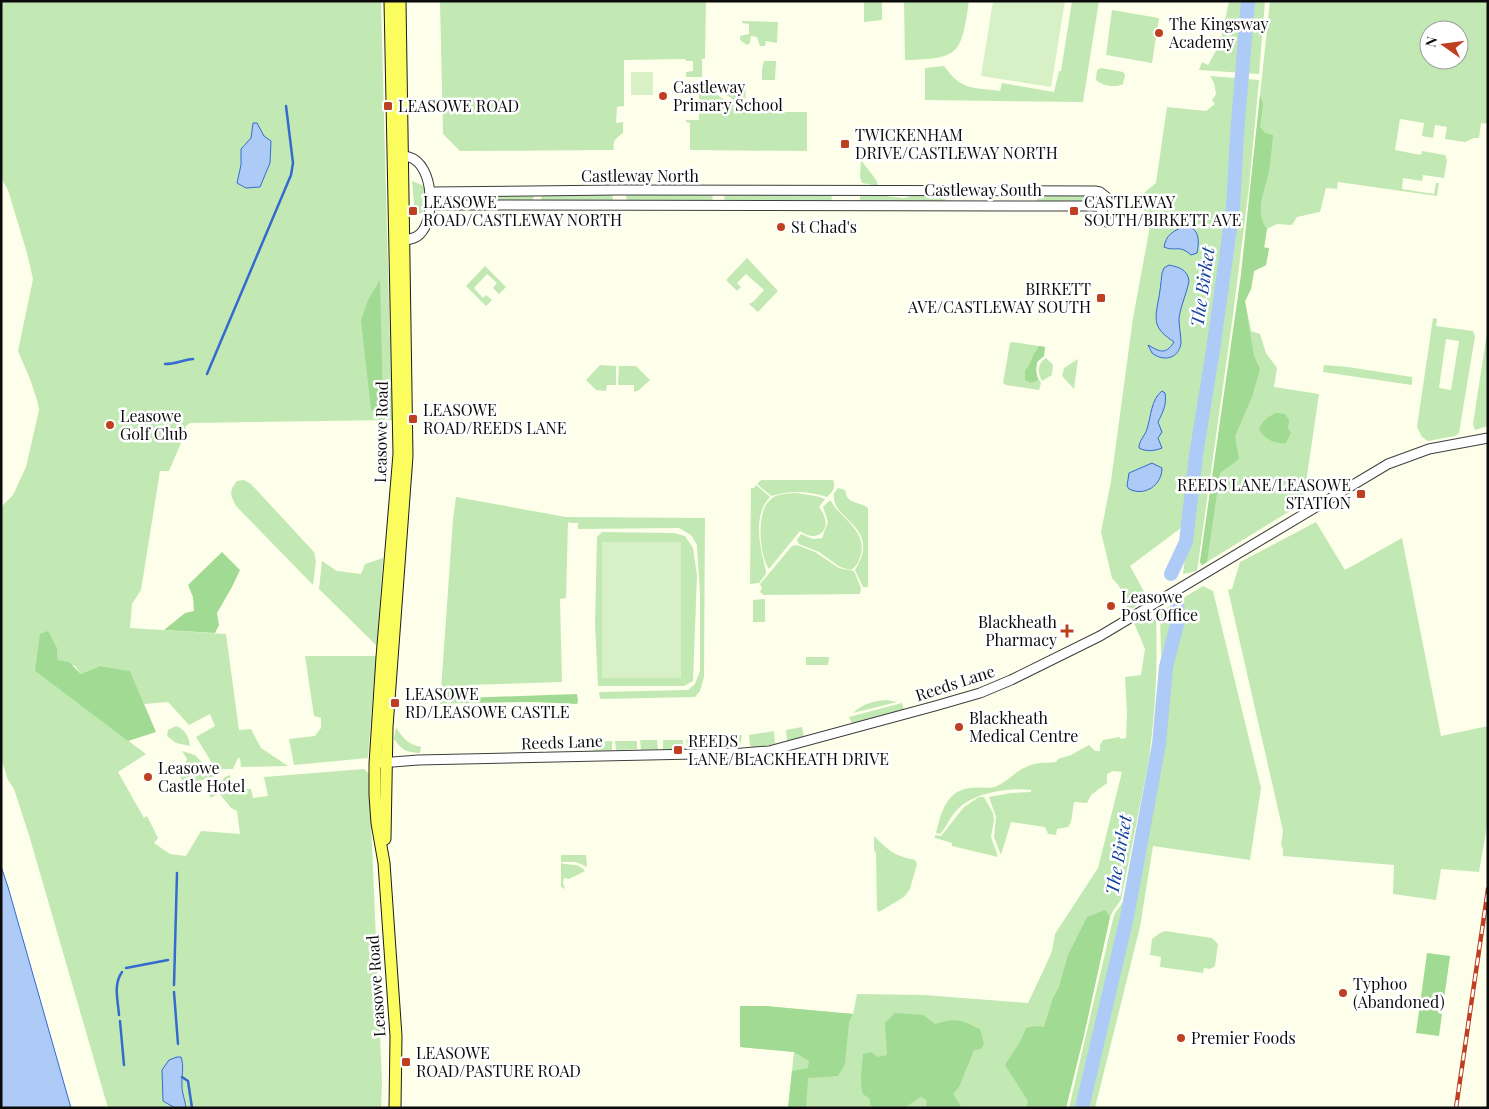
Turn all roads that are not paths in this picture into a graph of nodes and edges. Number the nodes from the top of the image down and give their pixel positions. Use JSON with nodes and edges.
{"nodes":[{"id":1,"x":390,"y":1,"type":"edge"},
{"id":2,"x":400,"y":1,"type":"edge"},
{"id":3,"x":398,"y":157,"type":"junction"},
{"id":4,"x":618,"y":190,"type":"junction"},
{"id":5,"x":538,"y":191,"type":"junction"},
{"id":6,"x":721,"y":191,"type":"junction"},
{"id":7,"x":850,"y":191,"type":"joint"},
{"id":8,"x":953,"y":191,"type":"junction"},
{"id":9,"x":1032,"y":191,"type":"junction"},
{"id":10,"x":430,"y":192,"type":"junction"},
{"id":11,"x":1109,"y":199,"type":"dead end"},
{"id":12,"x":430,"y":205,"type":"junction"},
{"id":13,"x":539,"y":205,"type":"junction"},
{"id":14,"x":618,"y":205,"type":"junction"},
{"id":15,"x":720,"y":205,"type":"junction"},
{"id":16,"x":850,"y":205,"type":"joint"},
{"id":17,"x":952,"y":205,"type":"junction"},
{"id":18,"x":1031,"y":206,"type":"junction"},
{"id":19,"x":1106,"y":222,"type":"dead end"},
{"id":20,"x":400,"y":240,"type":"junction"},
{"id":21,"x":1488,"y":438,"type":"edge"},
{"id":22,"x":381,"y":763,"type":"junction"},
{"id":23,"x":395,"y":1108,"type":"edge"}],
"edges":[{"from":1,"to":3,"type":"main road","name":"Leasowe Road"},
{"from":2,"to":3,"type":"main road","name":"Leasowe Road"},
{"from":3,"to":10,"type":"street"},
{"from":3,"to":20,"type":"main road","name":"Leasowe Road"},
{"from":4,"to":5,"type":"street","name":"Castleway North"},
{"from":4,"to":6,"type":"street","name":"Castleway North"},
{"from":4,"to":14,"type":"street"},
{"from":5,"to":10,"type":"street","name":"Castleway North"},
{"from":5,"to":13,"type":"street"},
{"from":6,"to":7,"type":"street","name":"Castleway North"},
{"from":6,"to":15,"type":"street"},
{"from":7,"to":8,"type":"street","name":"Castleway South"},
{"from":8,"to":9,"type":"street","name":"Castleway South"},
{"from":8,"to":17,"type":"street"},
{"from":9,"to":11,"type":"street","name":"Castleway South"},
{"from":9,"to":18,"type":"street"},
{"from":10,"to":12,"type":"street"},
{"from":12,"to":13,"type":"street","name":"Castleway North"},
{"from":12,"to":20,"type":"street"},
{"from":13,"to":14,"type":"street","name":"Castleway North"},
{"from":14,"to":15,"type":"street","name":"Castleway North"},
{"from":15,"to":16,"type":"street","name":"Castleway North"},
{"from":16,"to":17,"type":"street","name":"Castleway South"},
{"from":17,"to":18,"type":"street","name":"Castleway South"},
{"from":18,"to":19,"type":"street","name":"Castleway South"},
{"from":20,"to":22,"type":"main road","name":"Leasowe Road"},
{"from":21,"to":22,"type":"street","name":"Reeds Lane"},
{"from":22,"to":23,"type":"main road","name":"Leasowe Road"}]}
